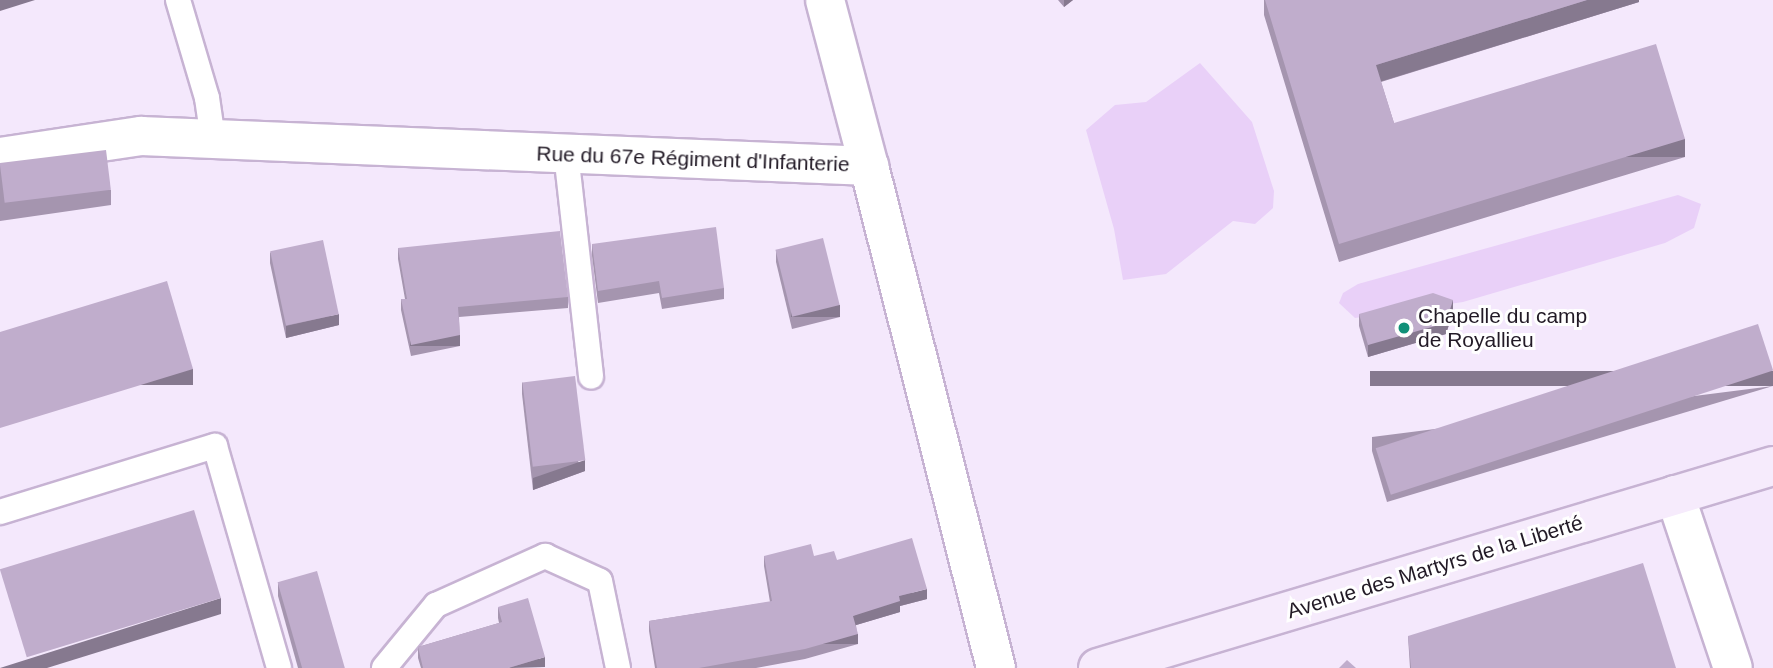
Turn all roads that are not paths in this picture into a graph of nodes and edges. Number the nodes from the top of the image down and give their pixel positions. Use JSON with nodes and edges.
{"nodes":[{"id":1,"x":178,"y":0,"type":"edge"},
{"id":2,"x":825,"y":0,"type":"edge"},
{"id":3,"x":213,"y":139,"type":"junction"},
{"id":4,"x":566,"y":153,"type":"junction"},
{"id":5,"x":0,"y":157,"type":"edge"},
{"id":6,"x":869,"y":166,"type":"junction"},
{"id":7,"x":591,"y":377,"type":"dead end"},
{"id":8,"x":1773,"y":466,"type":"edge"},
{"id":9,"x":1675,"y":495,"type":"junction"},
{"id":10,"x":0,"y":512,"type":"edge"},
{"id":11,"x":279,"y":668,"type":"edge"},
{"id":12,"x":384,"y":668,"type":"edge"},
{"id":13,"x":618,"y":668,"type":"edge"},
{"id":14,"x":996,"y":668,"type":"edge"},
{"id":15,"x":1098,"y":668,"type":"edge"},
{"id":16,"x":1733,"y":668,"type":"edge"}],
"edges":[{"from":1,"to":3,"type":"lane"},
{"from":2,"to":6,"type":"street"},
{"from":3,"to":4,"type":"street","name":"Rue du 67e Régiment d'Infanterie"},
{"from":3,"to":5,"type":"street","name":"Rue du 67e Régiment d'Infanterie"},
{"from":4,"to":6,"type":"street","name":"Rue du 67e Régiment d'Infanterie"},
{"from":4,"to":7,"type":"lane"},
{"from":6,"to":14,"type":"street","name":"Rue du 67e Régiment d'Infanterie"},
{"from":8,"to":9,"type":"street","name":"Avenue des Martyrs de la Liberté"},
{"from":9,"to":15,"type":"street","name":"Avenue des Martyrs de la Liberté"},
{"from":9,"to":16,"type":"street"},
{"from":10,"to":11,"type":"lane"},
{"from":12,"to":13,"type":"lane"}]}
